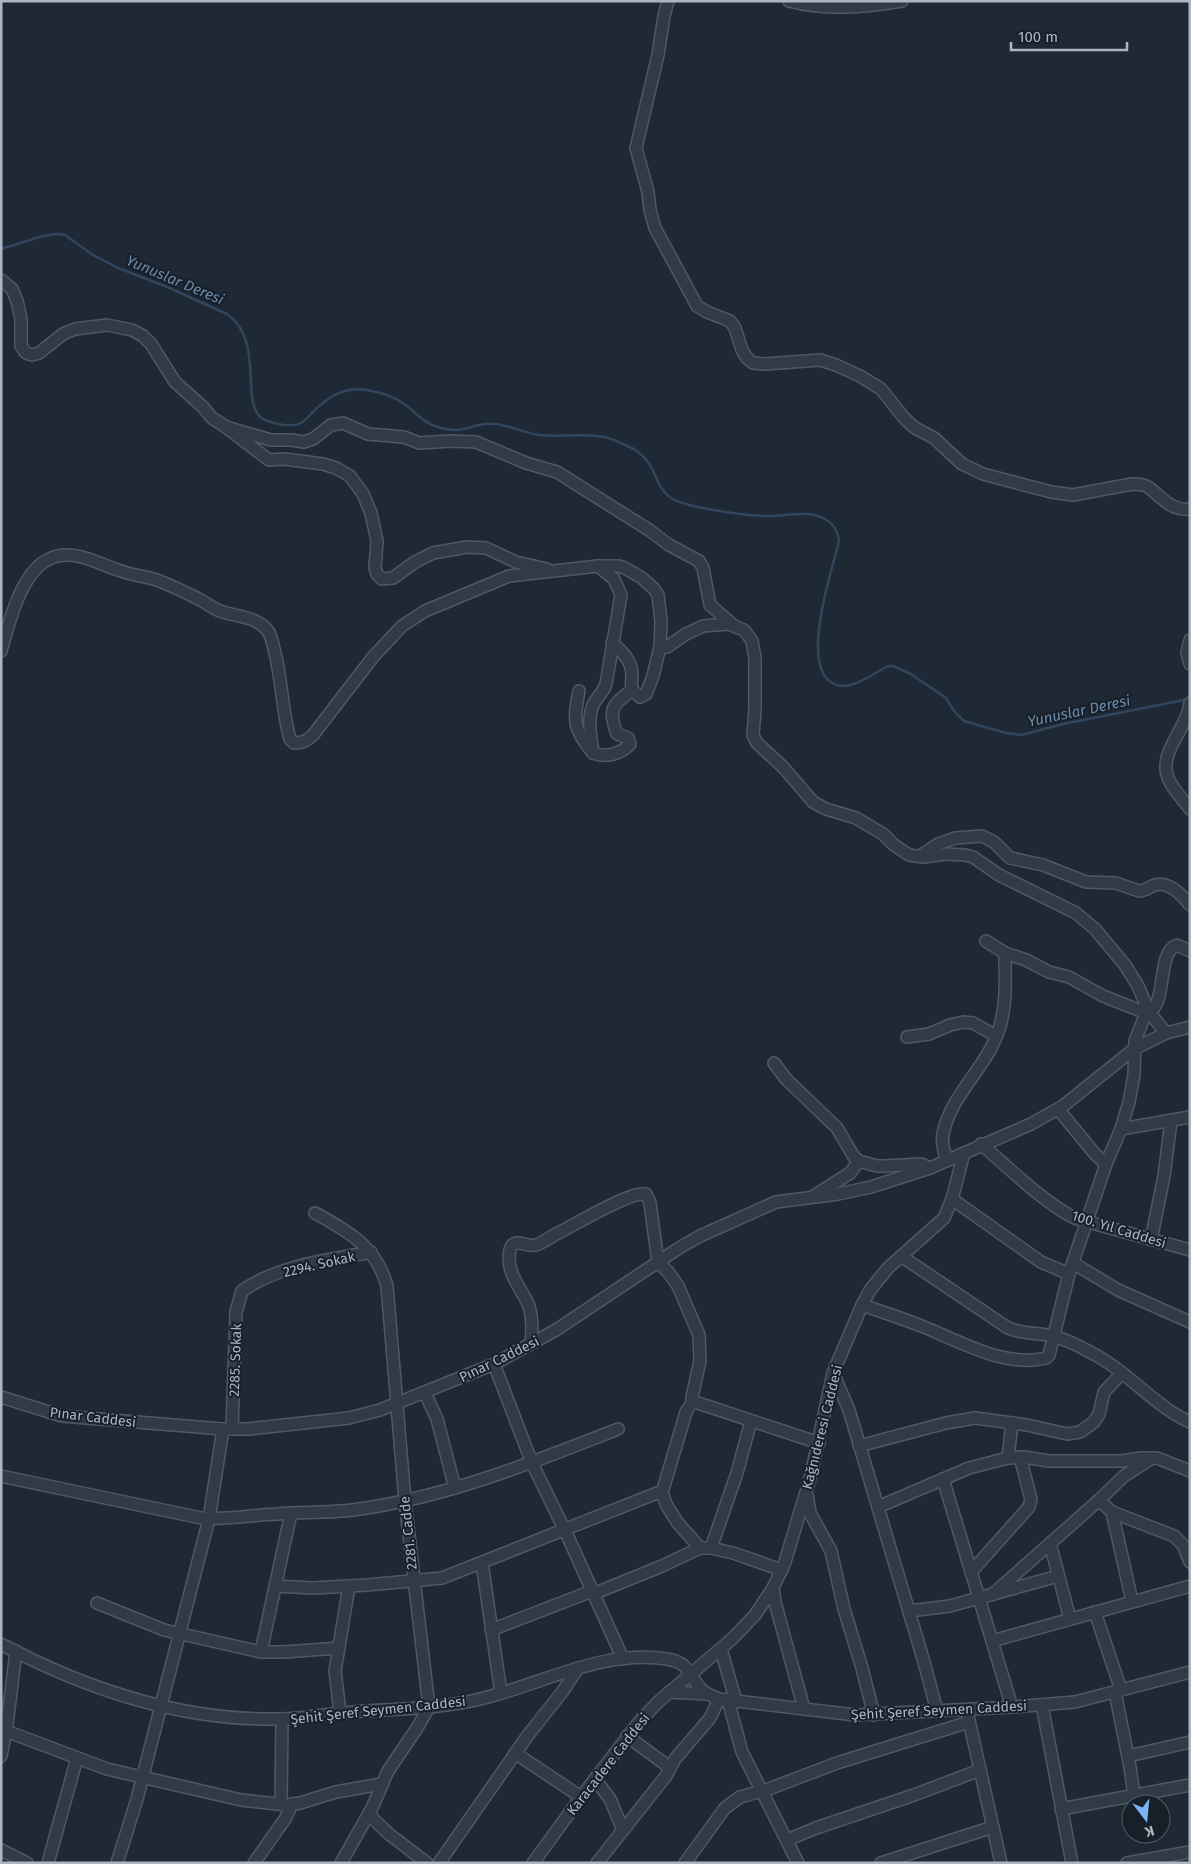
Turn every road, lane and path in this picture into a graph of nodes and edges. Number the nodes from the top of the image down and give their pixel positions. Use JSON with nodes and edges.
{"nodes":[{"id":1,"x":668,"y":1,"type":"edge"},
{"id":2,"x":790,"y":1,"type":"edge"},
{"id":3,"x":902,"y":1,"type":"edge"},
{"id":4,"x":1,"y":280,"type":"edge"},
{"id":5,"x":226,"y":426,"type":"junction"},
{"id":6,"x":1190,"y":509,"type":"edge"},
{"id":7,"x":598,"y":566,"type":"junction"},
{"id":8,"x":552,"y":572,"type":"junction"},
{"id":9,"x":712,"y":607,"type":"junction"},
{"id":10,"x":708,"y":625,"type":"junction"},
{"id":11,"x":733,"y":625,"type":"junction"},
{"id":12,"x":1190,"y":640,"type":"edge"},
{"id":13,"x":612,"y":643,"type":"junction"},
{"id":14,"x":660,"y":647,"type":"junction"},
{"id":15,"x":1,"y":651,"type":"edge"},
{"id":16,"x":1190,"y":664,"type":"edge"},
{"id":17,"x":632,"y":690,"type":"junction"},
{"id":18,"x":579,"y":691,"type":"dead end"},
{"id":19,"x":1190,"y":703,"type":"edge"},
{"id":20,"x":593,"y":754,"type":"junction"},
{"id":21,"x":1190,"y":793,"type":"edge"},
{"id":22,"x":1177,"y":794,"type":"junction"},
{"id":23,"x":1190,"y":808,"type":"edge"},
{"id":24,"x":919,"y":857,"type":"junction"},
{"id":25,"x":1190,"y":905,"type":"edge"},
{"id":26,"x":986,"y":941,"type":"dead end"},
{"id":27,"x":1190,"y":950,"type":"edge"},
{"id":28,"x":1005,"y":953,"type":"junction"},
{"id":29,"x":1147,"y":1013,"type":"junction"},
{"id":30,"x":1190,"y":1027,"type":"edge"},
{"id":31,"x":1166,"y":1033,"type":"junction"},
{"id":32,"x":996,"y":1036,"type":"junction"},
{"id":33,"x":907,"y":1037,"type":"dead end"},
{"id":34,"x":1134,"y":1049,"type":"junction"},
{"id":35,"x":774,"y":1064,"type":"dead end"},
{"id":36,"x":1058,"y":1109,"type":"junction"},
{"id":37,"x":1190,"y":1118,"type":"edge"},
{"id":38,"x":1171,"y":1121,"type":"junction"},
{"id":39,"x":1121,"y":1129,"type":"junction"},
{"id":40,"x":981,"y":1144,"type":"junction"},
{"id":41,"x":964,"y":1153,"type":"junction"},
{"id":42,"x":947,"y":1160,"type":"junction"},
{"id":43,"x":860,"y":1161,"type":"junction"},
{"id":44,"x":1106,"y":1164,"type":"junction"},
{"id":45,"x":930,"y":1168,"type":"junction"},
{"id":46,"x":813,"y":1197,"type":"junction"},
{"id":47,"x":952,"y":1199,"type":"junction"},
{"id":48,"x":315,"y":1213,"type":"dead end"},
{"id":49,"x":1087,"y":1222,"type":"junction"},
{"id":50,"x":1151,"y":1240,"type":"junction"},
{"id":51,"x":1190,"y":1250,"type":"edge"},
{"id":52,"x":371,"y":1252,"type":"junction"},
{"id":53,"x":901,"y":1256,"type":"junction"},
{"id":54,"x":658,"y":1262,"type":"junction"},
{"id":55,"x":1071,"y":1269,"type":"junction"},
{"id":56,"x":242,"y":1291,"type":"joint"},
{"id":57,"x":862,"y":1305,"type":"junction"},
{"id":58,"x":1190,"y":1322,"type":"edge"},
{"id":59,"x":1054,"y":1336,"type":"junction"},
{"id":60,"x":531,"y":1344,"type":"junction"},
{"id":61,"x":494,"y":1364,"type":"junction"},
{"id":62,"x":834,"y":1373,"type":"junction"},
{"id":63,"x":1122,"y":1373,"type":"junction"},
{"id":64,"x":425,"y":1393,"type":"junction"},
{"id":65,"x":1,"y":1396,"type":"edge"},
{"id":66,"x":397,"y":1403,"type":"junction"},
{"id":67,"x":693,"y":1403,"type":"junction"},
{"id":68,"x":751,"y":1420,"type":"junction"},
{"id":69,"x":1190,"y":1422,"type":"edge"},
{"id":70,"x":1012,"y":1423,"type":"junction"},
{"id":71,"x":228,"y":1429,"type":"junction"},
{"id":72,"x":618,"y":1429,"type":"dead end"},
{"id":73,"x":819,"y":1443,"type":"junction"},
{"id":74,"x":859,"y":1446,"type":"junction"},
{"id":75,"x":1020,"y":1457,"type":"junction"},
{"id":76,"x":1008,"y":1458,"type":"junction"},
{"id":77,"x":1152,"y":1458,"type":"junction"},
{"id":78,"x":532,"y":1463,"type":"junction"},
{"id":79,"x":1190,"y":1471,"type":"edge"},
{"id":80,"x":1,"y":1476,"type":"edge"},
{"id":81,"x":943,"y":1479,"type":"junction"},
{"id":82,"x":455,"y":1488,"type":"junction"},
{"id":83,"x":806,"y":1490,"type":"junction"},
{"id":84,"x":662,"y":1491,"type":"junction"},
{"id":85,"x":1099,"y":1500,"type":"junction"},
{"id":86,"x":405,"y":1501,"type":"junction"},
{"id":87,"x":878,"y":1507,"type":"junction"},
{"id":88,"x":1112,"y":1512,"type":"junction"},
{"id":89,"x":291,"y":1513,"type":"junction"},
{"id":90,"x":209,"y":1519,"type":"junction"},
{"id":91,"x":564,"y":1529,"type":"junction"},
{"id":92,"x":1050,"y":1543,"type":"junction"},
{"id":93,"x":705,"y":1548,"type":"junction"},
{"id":94,"x":1189,"y":1560,"type":"edge"},
{"id":95,"x":482,"y":1563,"type":"junction"},
{"id":96,"x":782,"y":1570,"type":"junction"},
{"id":97,"x":972,"y":1572,"type":"junction"},
{"id":98,"x":1058,"y":1576,"type":"junction"},
{"id":99,"x":414,"y":1582,"type":"junction"},
{"id":100,"x":275,"y":1586,"type":"junction"},
{"id":101,"x":349,"y":1586,"type":"junction"},
{"id":102,"x":1190,"y":1586,"type":"edge"},
{"id":103,"x":773,"y":1588,"type":"junction"},
{"id":104,"x":592,"y":1593,"type":"junction"},
{"id":105,"x":992,"y":1595,"type":"junction"},
{"id":106,"x":980,"y":1599,"type":"junction"},
{"id":107,"x":1132,"y":1601,"type":"junction"},
{"id":108,"x":97,"y":1603,"type":"dead end"},
{"id":109,"x":909,"y":1611,"type":"junction"},
{"id":110,"x":1095,"y":1612,"type":"junction"},
{"id":111,"x":1070,"y":1619,"type":"junction"},
{"id":112,"x":491,"y":1630,"type":"junction"},
{"id":113,"x":179,"y":1634,"type":"junction"},
{"id":114,"x":992,"y":1641,"type":"junction"},
{"id":115,"x":1,"y":1644,"type":"edge"},
{"id":116,"x":339,"y":1648,"type":"junction"},
{"id":117,"x":721,"y":1649,"type":"junction"},
{"id":118,"x":16,"y":1651,"type":"junction"},
{"id":119,"x":261,"y":1652,"type":"junction"},
{"id":120,"x":623,"y":1659,"type":"junction"},
{"id":121,"x":578,"y":1668,"type":"junction"},
{"id":122,"x":1190,"y":1672,"type":"edge"},
{"id":123,"x":692,"y":1674,"type":"junction"},
{"id":124,"x":1118,"y":1691,"type":"junction"},
{"id":125,"x":669,"y":1692,"type":"junction"},
{"id":126,"x":501,"y":1693,"type":"junction"},
{"id":127,"x":708,"y":1694,"type":"junction"},
{"id":128,"x":728,"y":1700,"type":"junction"},
{"id":129,"x":1042,"y":1705,"type":"junction"},
{"id":130,"x":161,"y":1706,"type":"junction"},
{"id":131,"x":429,"y":1707,"type":"junction"},
{"id":132,"x":1012,"y":1707,"type":"junction"},
{"id":133,"x":804,"y":1709,"type":"junction"},
{"id":134,"x":968,"y":1709,"type":"junction"},
{"id":135,"x":937,"y":1711,"type":"junction"},
{"id":136,"x":340,"y":1712,"type":"junction"},
{"id":137,"x":874,"y":1714,"type":"junction"},
{"id":138,"x":282,"y":1719,"type":"junction"},
{"id":139,"x":969,"y":1722,"type":"junction"},
{"id":140,"x":5,"y":1726,"type":"edge"},
{"id":141,"x":627,"y":1736,"type":"junction"},
{"id":142,"x":1190,"y":1742,"type":"edge"},
{"id":143,"x":515,"y":1753,"type":"junction"},
{"id":144,"x":1,"y":1756,"type":"edge"},
{"id":145,"x":1128,"y":1756,"type":"junction"},
{"id":146,"x":77,"y":1758,"type":"junction"},
{"id":147,"x":669,"y":1767,"type":"junction"},
{"id":148,"x":980,"y":1770,"type":"junction"},
{"id":149,"x":143,"y":1778,"type":"junction"},
{"id":150,"x":595,"y":1778,"type":"junction"},
{"id":151,"x":382,"y":1784,"type":"junction"},
{"id":152,"x":1190,"y":1784,"type":"edge"},
{"id":153,"x":761,"y":1791,"type":"junction"},
{"id":154,"x":1134,"y":1794,"type":"edge"},
{"id":155,"x":1139,"y":1794,"type":"edge"},
{"id":156,"x":581,"y":1797,"type":"junction"},
{"id":157,"x":1121,"y":1797,"type":"edge"},
{"id":158,"x":286,"y":1804,"type":"junction"},
{"id":159,"x":1061,"y":1809,"type":"junction"},
{"id":160,"x":369,"y":1815,"type":"junction"},
{"id":161,"x":994,"y":1827,"type":"junction"},
{"id":162,"x":622,"y":1830,"type":"junction"},
{"id":163,"x":787,"y":1840,"type":"junction"},
{"id":164,"x":1,"y":1850,"type":"edge"},
{"id":165,"x":1190,"y":1852,"type":"edge"},
{"id":166,"x":27,"y":1863,"type":"edge"},
{"id":167,"x":48,"y":1863,"type":"edge"},
{"id":168,"x":117,"y":1863,"type":"edge"},
{"id":169,"x":254,"y":1863,"type":"edge"},
{"id":170,"x":341,"y":1863,"type":"edge"},
{"id":171,"x":427,"y":1863,"type":"edge"},
{"id":172,"x":439,"y":1863,"type":"edge"},
{"id":173,"x":533,"y":1863,"type":"edge"},
{"id":174,"x":597,"y":1863,"type":"edge"},
{"id":175,"x":685,"y":1863,"type":"edge"},
{"id":176,"x":798,"y":1863,"type":"edge"},
{"id":177,"x":881,"y":1863,"type":"edge"},
{"id":178,"x":1001,"y":1863,"type":"edge"},
{"id":179,"x":1072,"y":1863,"type":"edge"},
{"id":180,"x":1127,"y":1863,"type":"edge"}],
"edges":[{"from":1,"to":6,"type":"street"},
{"from":2,"to":3,"type":"street"},
{"from":4,"to":5,"type":"street"},
{"from":5,"to":8,"type":"street"},
{"from":5,"to":9,"type":"street"},
{"from":7,"to":8,"type":"street"},
{"from":7,"to":13,"type":"street"},
{"from":7,"to":14,"type":"street"},
{"from":8,"to":15,"type":"street"},
{"from":9,"to":10,"type":"street"},
{"from":9,"to":11,"type":"street"},
{"from":10,"to":11,"type":"street"},
{"from":10,"to":14,"type":"street"},
{"from":11,"to":24,"type":"street"},
{"from":12,"to":16,"type":"street"},
{"from":13,"to":17,"type":"street"},
{"from":13,"to":20,"type":"street"},
{"from":14,"to":17,"type":"street"},
{"from":17,"to":20,"type":"street"},
{"from":18,"to":20,"type":"street"},
{"from":19,"to":22,"type":"street"},
{"from":21,"to":22,"type":"street"},
{"from":22,"to":23,"type":"street"},
{"from":24,"to":25,"type":"street"},
{"from":24,"to":29,"type":"street"},
{"from":26,"to":28,"type":"street"},
{"from":27,"to":29,"type":"street"},
{"from":28,"to":29,"type":"street"},
{"from":28,"to":32,"type":"street"},
{"from":29,"to":31,"type":"street"},
{"from":29,"to":34,"type":"street"},
{"from":30,"to":31,"type":"street","name":"Pınar Caddesi"},
{"from":31,"to":34,"type":"street","name":"Pınar Caddesi"},
{"from":32,"to":33,"type":"street"},
{"from":32,"to":42,"type":"street"},
{"from":34,"to":36,"type":"street","name":"Pınar Caddesi"},
{"from":34,"to":39,"type":"street"},
{"from":35,"to":43,"type":"street"},
{"from":36,"to":40,"type":"street","name":"Pınar Caddesi"},
{"from":36,"to":44,"type":"street"},
{"from":37,"to":38,"type":"street"},
{"from":38,"to":39,"type":"street"},
{"from":38,"to":50,"type":"street"},
{"from":39,"to":44,"type":"street"},
{"from":40,"to":41,"type":"street","name":"Pınar Caddesi"},
{"from":40,"to":49,"type":"street","name":"100. Yıl Caddesi"},
{"from":41,"to":42,"type":"street","name":"Pınar Caddesi"},
{"from":41,"to":47,"type":"street","name":"Kağnıderesi Caddesi"},
{"from":42,"to":45,"type":"street","name":"Pınar Caddesi"},
{"from":43,"to":45,"type":"street"},
{"from":43,"to":46,"type":"street"},
{"from":44,"to":49,"type":"street"},
{"from":45,"to":46,"type":"street","name":"Pınar Caddesi"},
{"from":46,"to":54,"type":"street","name":"Pınar Caddesi"},
{"from":47,"to":53,"type":"street","name":"Kağnıderesi Caddesi"},
{"from":47,"to":55,"type":"street"},
{"from":48,"to":52,"type":"street","name":"2281. Cadde"},
{"from":49,"to":50,"type":"street","name":"100. Yıl Caddesi"},
{"from":49,"to":55,"type":"street"},
{"from":50,"to":51,"type":"street","name":"100. Yıl Caddesi"},
{"from":52,"to":56,"type":"street","name":"2294. Sokak"},
{"from":52,"to":66,"type":"street","name":"2281. Cadde"},
{"from":53,"to":57,"type":"street","name":"Kağnıderesi Caddesi"},
{"from":53,"to":59,"type":"street"},
{"from":54,"to":60,"type":"street","name":"Pınar Caddesi"},
{"from":54,"to":60,"type":"street"},
{"from":54,"to":67,"type":"street"},
{"from":55,"to":58,"type":"street"},
{"from":55,"to":59,"type":"street"},
{"from":56,"to":71,"type":"street","name":"2285. Sokak"},
{"from":57,"to":59,"type":"street"},
{"from":57,"to":62,"type":"street","name":"Kağnıderesi Caddesi"},
{"from":59,"to":63,"type":"street"},
{"from":60,"to":61,"type":"street","name":"Pınar Caddesi"},
{"from":61,"to":64,"type":"street","name":"Pınar Caddesi"},
{"from":61,"to":78,"type":"street"},
{"from":62,"to":73,"type":"street","name":"Kağnıderesi Caddesi"},
{"from":62,"to":74,"type":"street"},
{"from":63,"to":69,"type":"street"},
{"from":63,"to":70,"type":"street"},
{"from":64,"to":66,"type":"street","name":"Pınar Caddesi"},
{"from":64,"to":82,"type":"street"},
{"from":65,"to":71,"type":"street","name":"Pınar Caddesi"},
{"from":66,"to":71,"type":"street","name":"Pınar Caddesi"},
{"from":66,"to":86,"type":"street","name":"2281. Cadde"},
{"from":67,"to":68,"type":"street"},
{"from":67,"to":84,"type":"street"},
{"from":68,"to":73,"type":"street"},
{"from":68,"to":93,"type":"street"},
{"from":70,"to":74,"type":"street"},
{"from":70,"to":76,"type":"street"},
{"from":71,"to":90,"type":"street","name":"2285. Sokak"},
{"from":72,"to":78,"type":"street"},
{"from":73,"to":83,"type":"street","name":"Kağnıderesi Caddesi"},
{"from":74,"to":87,"type":"street"},
{"from":75,"to":76,"type":"street"},
{"from":75,"to":77,"type":"street"},
{"from":75,"to":97,"type":"street"},
{"from":76,"to":81,"type":"street"},
{"from":77,"to":79,"type":"street"},
{"from":77,"to":85,"type":"street"},
{"from":78,"to":82,"type":"street"},
{"from":78,"to":91,"type":"street"},
{"from":80,"to":90,"type":"street"},
{"from":81,"to":87,"type":"street"},
{"from":81,"to":97,"type":"street"},
{"from":82,"to":86,"type":"street"},
{"from":83,"to":96,"type":"street","name":"Kağnıderesi Caddesi"},
{"from":83,"to":137,"type":"street"},
{"from":84,"to":91,"type":"street"},
{"from":84,"to":93,"type":"street"},
{"from":85,"to":88,"type":"street"},
{"from":85,"to":92,"type":"street"},
{"from":86,"to":89,"type":"street"},
{"from":86,"to":99,"type":"street","name":"2281. Cadde"},
{"from":87,"to":109,"type":"street"},
{"from":88,"to":94,"type":"street"},
{"from":88,"to":107,"type":"street"},
{"from":89,"to":90,"type":"street"},
{"from":89,"to":100,"type":"street"},
{"from":90,"to":113,"type":"street","name":"2285. Sokak"},
{"from":91,"to":95,"type":"street"},
{"from":91,"to":104,"type":"street"},
{"from":92,"to":98,"type":"street"},
{"from":92,"to":105,"type":"street"},
{"from":93,"to":96,"type":"street"},
{"from":93,"to":104,"type":"street"},
{"from":95,"to":99,"type":"street"},
{"from":95,"to":112,"type":"street"},
{"from":96,"to":103,"type":"street","name":"Kağnıderesi Caddesi"},
{"from":97,"to":106,"type":"street"},
{"from":98,"to":105,"type":"street"},
{"from":98,"to":111,"type":"street"},
{"from":99,"to":101,"type":"street"},
{"from":99,"to":131,"type":"street","name":"2281. Cadde"},
{"from":100,"to":101,"type":"street"},
{"from":100,"to":119,"type":"street"},
{"from":101,"to":116,"type":"street"},
{"from":102,"to":107,"type":"street"},
{"from":103,"to":117,"type":"street","name":"Kağnıderesi Caddesi"},
{"from":103,"to":133,"type":"street"},
{"from":104,"to":112,"type":"street"},
{"from":104,"to":120,"type":"street"},
{"from":105,"to":106,"type":"street"},
{"from":106,"to":109,"type":"street"},
{"from":106,"to":114,"type":"street"},
{"from":107,"to":110,"type":"street"},
{"from":108,"to":113,"type":"street"},
{"from":109,"to":135,"type":"street"},
{"from":110,"to":111,"type":"street"},
{"from":110,"to":124,"type":"street"},
{"from":111,"to":114,"type":"street"},
{"from":112,"to":126,"type":"street"},
{"from":113,"to":119,"type":"street"},
{"from":113,"to":130,"type":"street","name":"2285. Sokak"},
{"from":114,"to":132,"type":"street"},
{"from":115,"to":118,"type":"street","name":"Şehit Şeref Seymen Caddesi"},
{"from":116,"to":119,"type":"street"},
{"from":116,"to":136,"type":"street"},
{"from":117,"to":123,"type":"street","name":"Kağnıderesi Caddesi"},
{"from":117,"to":128,"type":"street"},
{"from":118,"to":130,"type":"street","name":"Şehit Şeref Seymen Caddesi"},
{"from":118,"to":140,"type":"street"},
{"from":120,"to":121,"type":"street","name":"Şehit Şeref Seymen Caddesi"},
{"from":120,"to":123,"type":"street","name":"Şehit Şeref Seymen Caddesi"},
{"from":121,"to":126,"type":"street","name":"Şehit Şeref Seymen Caddesi"},
{"from":121,"to":143,"type":"street"},
{"from":122,"to":124,"type":"street","name":"Şehit Şeref Seymen Caddesi"},
{"from":123,"to":125,"type":"street","name":"Karacadere Caddesi"},
{"from":123,"to":127,"type":"street","name":"Şehit Şeref Seymen Caddesi"},
{"from":124,"to":129,"type":"street","name":"Şehit Şeref Seymen Caddesi"},
{"from":124,"to":145,"type":"street"},
{"from":125,"to":127,"type":"street"},
{"from":125,"to":141,"type":"street","name":"Karacadere Caddesi"},
{"from":126,"to":131,"type":"street","name":"Şehit Şeref Seymen Caddesi"},
{"from":127,"to":128,"type":"street","name":"Şehit Şeref Seymen Caddesi"},
{"from":128,"to":133,"type":"street","name":"Şehit Şeref Seymen Caddesi"},
{"from":128,"to":147,"type":"street"},
{"from":128,"to":153,"type":"street"},
{"from":129,"to":132,"type":"street","name":"Şehit Şeref Seymen Caddesi"},
{"from":129,"to":159,"type":"street"},
{"from":130,"to":138,"type":"street","name":"Şehit Şeref Seymen Caddesi"},
{"from":130,"to":149,"type":"street","name":"2285. Sokak"},
{"from":131,"to":136,"type":"street","name":"Şehit Şeref Seymen Caddesi"},
{"from":131,"to":151,"type":"street"},
{"from":132,"to":134,"type":"street","name":"Şehit Şeref Seymen Caddesi"},
{"from":133,"to":137,"type":"street","name":"Şehit Şeref Seymen Caddesi"},
{"from":134,"to":135,"type":"street","name":"Şehit Şeref Seymen Caddesi"},
{"from":134,"to":139,"type":"street"},
{"from":135,"to":137,"type":"street","name":"Şehit Şeref Seymen Caddesi"},
{"from":136,"to":138,"type":"street","name":"Şehit Şeref Seymen Caddesi"},
{"from":138,"to":158,"type":"street"},
{"from":139,"to":148,"type":"street"},
{"from":139,"to":153,"type":"street"},
{"from":140,"to":144,"type":"street"},
{"from":140,"to":146,"type":"street"},
{"from":141,"to":147,"type":"street"},
{"from":141,"to":150,"type":"street","name":"Karacadere Caddesi"},
{"from":142,"to":145,"type":"street"},
{"from":143,"to":156,"type":"street"},
{"from":143,"to":172,"type":"street"},
{"from":145,"to":154,"type":"street"},
{"from":146,"to":149,"type":"street"},
{"from":146,"to":167,"type":"street"},
{"from":147,"to":162,"type":"street"},
{"from":148,"to":161,"type":"street"},
{"from":148,"to":163,"type":"street"},
{"from":149,"to":158,"type":"street"},
{"from":149,"to":168,"type":"street","name":"2285. Sokak"},
{"from":150,"to":156,"type":"street","name":"Karacadere Caddesi"},
{"from":150,"to":162,"type":"street"},
{"from":151,"to":158,"type":"street"},
{"from":151,"to":160,"type":"street"},
{"from":152,"to":155,"type":"street"},
{"from":153,"to":163,"type":"street"},
{"from":153,"to":175,"type":"street"},
{"from":156,"to":173,"type":"street","name":"Karacadere Caddesi"},
{"from":157,"to":159,"type":"street"},
{"from":158,"to":169,"type":"street"},
{"from":159,"to":179,"type":"street"},
{"from":160,"to":170,"type":"street"},
{"from":160,"to":171,"type":"street"},
{"from":161,"to":177,"type":"street"},
{"from":161,"to":178,"type":"street"},
{"from":162,"to":174,"type":"street"},
{"from":163,"to":176,"type":"street"},
{"from":164,"to":166,"type":"street"},
{"from":165,"to":180,"type":"street"}]}
